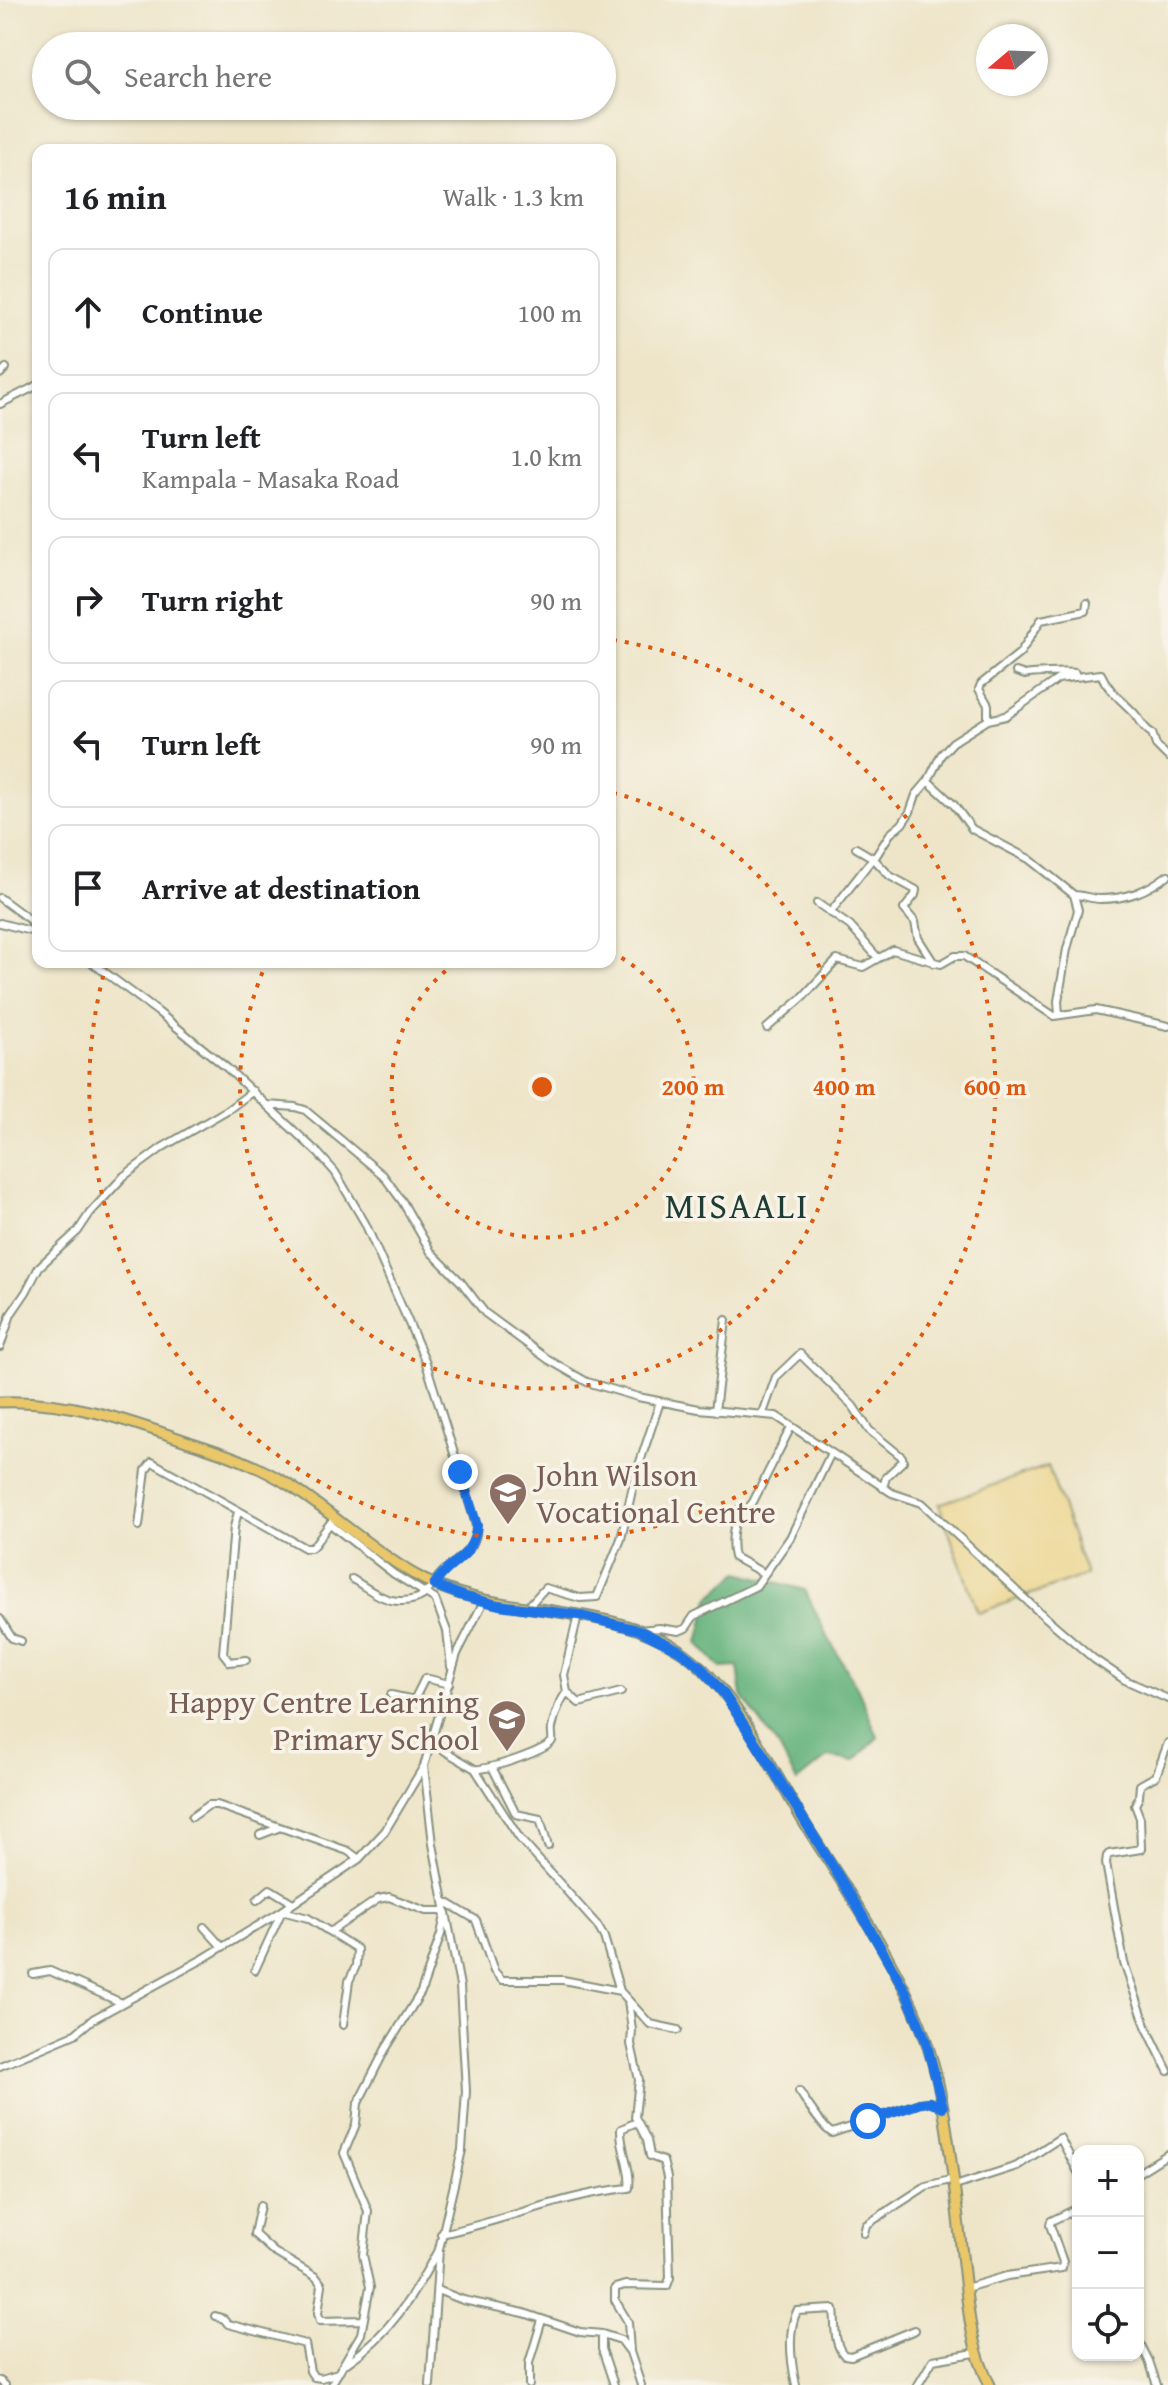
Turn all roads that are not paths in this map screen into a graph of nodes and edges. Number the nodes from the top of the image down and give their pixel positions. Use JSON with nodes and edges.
{"nodes":[{"id":1,"x":6,"y":368,"type":"dead end"},
{"id":2,"x":0,"y":374,"type":"edge"},
{"id":3,"x":32,"y":388,"type":"edge"},
{"id":4,"x":0,"y":404,"type":"edge"},
{"id":5,"x":1087,"y":603,"type":"dead end"},
{"id":6,"x":1016,"y":672,"type":"dead end"},
{"id":7,"x":1048,"y":675,"type":"junction"},
{"id":8,"x":1077,"y":676,"type":"junction"},
{"id":9,"x":1040,"y":693,"type":"junction"},
{"id":10,"x":988,"y":720,"type":"junction"},
{"id":11,"x":1168,"y":757,"type":"edge"},
{"id":12,"x":928,"y":781,"type":"junction"},
{"id":13,"x":856,"y":848,"type":"dead end"},
{"id":14,"x":873,"y":858,"type":"junction"},
{"id":15,"x":1168,"y":875,"type":"edge"},
{"id":16,"x":1074,"y":895,"type":"junction"},
{"id":17,"x":0,"y":898,"type":"edge"},
{"id":18,"x":817,"y":903,"type":"dead end"},
{"id":19,"x":830,"y":913,"type":"junction"},
{"id":20,"x":32,"y":922,"type":"edge"},
{"id":21,"x":0,"y":923,"type":"edge"},
{"id":22,"x":32,"y":931,"type":"edge"},
{"id":23,"x":878,"y":958,"type":"junction"},
{"id":24,"x":934,"y":963,"type":"junction"},
{"id":25,"x":99,"y":968,"type":"edge"},
{"id":26,"x":1059,"y":1015,"type":"junction"},
{"id":27,"x":1168,"y":1026,"type":"edge"},
{"id":28,"x":767,"y":1028,"type":"dead end"},
{"id":29,"x":253,"y":1091,"type":"junction"},
{"id":30,"x":267,"y":1105,"type":"junction"},
{"id":31,"x":726,"y":1320,"type":"dead end"},
{"id":32,"x":0,"y":1347,"type":"edge"},
{"id":33,"x":4,"y":1402,"type":"edge"},
{"id":34,"x":660,"y":1402,"type":"junction"},
{"id":35,"x":0,"y":1409,"type":"edge"},
{"id":36,"x":715,"y":1411,"type":"junction"},
{"id":37,"x":763,"y":1413,"type":"junction"},
{"id":38,"x":791,"y":1427,"type":"junction"},
{"id":39,"x":831,"y":1453,"type":"junction"},
{"id":40,"x":883,"y":1488,"type":"junction"},
{"id":41,"x":238,"y":1512,"type":"junction"},
{"id":42,"x":332,"y":1521,"type":"junction"},
{"id":43,"x":139,"y":1526,"type":"dead end"},
{"id":44,"x":763,"y":1573,"type":"junction"},
{"id":45,"x":352,"y":1579,"type":"dead end"},
{"id":46,"x":431,"y":1589,"type":"junction"},
{"id":47,"x":484,"y":1601,"type":"junction"},
{"id":48,"x":526,"y":1609,"type":"junction"},
{"id":49,"x":578,"y":1615,"type":"junction"},
{"id":50,"x":0,"y":1619,"type":"edge"},
{"id":51,"x":639,"y":1630,"type":"junction"},
{"id":52,"x":21,"y":1641,"type":"dead end"},
{"id":53,"x":246,"y":1660,"type":"dead end"},
{"id":54,"x":452,"y":1671,"type":"junction"},
{"id":55,"x":449,"y":1684,"type":"junction"},
{"id":56,"x":567,"y":1692,"type":"junction"},
{"id":57,"x":621,"y":1692,"type":"dead end"},
{"id":58,"x":391,"y":1695,"type":"dead end"},
{"id":59,"x":1168,"y":1699,"type":"edge"},
{"id":60,"x":431,"y":1739,"type":"junction"},
{"id":61,"x":1168,"y":1743,"type":"edge"},
{"id":62,"x":424,"y":1766,"type":"junction"},
{"id":63,"x":491,"y":1766,"type":"junction"},
{"id":64,"x":475,"y":1769,"type":"junction"},
{"id":65,"x":192,"y":1817,"type":"dead end"},
{"id":66,"x":278,"y":1828,"type":"junction"},
{"id":67,"x":260,"y":1835,"type":"dead end"},
{"id":68,"x":548,"y":1846,"type":"dead end"},
{"id":69,"x":359,"y":1859,"type":"junction"},
{"id":70,"x":257,"y":1900,"type":"dead end"},
{"id":71,"x":446,"y":1902,"type":"junction"},
{"id":72,"x":293,"y":1903,"type":"junction"},
{"id":73,"x":282,"y":1911,"type":"junction"},
{"id":74,"x":446,"y":1911,"type":"junction"},
{"id":75,"x":204,"y":1927,"type":"dead end"},
{"id":76,"x":330,"y":1932,"type":"junction"},
{"id":77,"x":222,"y":1947,"type":"junction"},
{"id":78,"x":255,"y":1970,"type":"dead end"},
{"id":79,"x":33,"y":1974,"type":"dead end"},
{"id":80,"x":620,"y":1991,"type":"junction"},
{"id":81,"x":628,"y":2000,"type":"junction"},
{"id":82,"x":122,"y":2003,"type":"junction"},
{"id":83,"x":343,"y":2025,"type":"dead end"},
{"id":84,"x":678,"y":2030,"type":"dead end"},
{"id":85,"x":0,"y":2066,"type":"edge"},
{"id":86,"x":1168,"y":2071,"type":"edge"},
{"id":87,"x":799,"y":2091,"type":"dead end"},
{"id":88,"x":943,"y":2107,"type":"junction"},
{"id":89,"x":637,"y":2122,"type":"junction"},
{"id":90,"x":1168,"y":2154,"type":"edge"},
{"id":91,"x":1072,"y":2161,"type":"edge"},
{"id":92,"x":1144,"y":2169,"type":"edge"},
{"id":93,"x":954,"y":2183,"type":"junction"},
{"id":94,"x":260,"y":2206,"type":"dead end"},
{"id":95,"x":1072,"y":2211,"type":"edge"},
{"id":96,"x":864,"y":2233,"type":"dead end"},
{"id":97,"x":441,"y":2234,"type":"junction"},
{"id":98,"x":439,"y":2249,"type":"junction"},
{"id":99,"x":966,"y":2288,"type":"junction"},
{"id":100,"x":437,"y":2290,"type":"junction"},
{"id":101,"x":215,"y":2316,"type":"dead end"},
{"id":102,"x":363,"y":2320,"type":"junction"},
{"id":103,"x":542,"y":2320,"type":"junction"},
{"id":104,"x":915,"y":2330,"type":"dead end"},
{"id":105,"x":602,"y":2334,"type":"junction"},
{"id":106,"x":1144,"y":2351,"type":"edge"},
{"id":107,"x":630,"y":2352,"type":"junction"},
{"id":108,"x":975,"y":2353,"type":"junction"},
{"id":109,"x":342,"y":2366,"type":"junction"},
{"id":110,"x":338,"y":2373,"type":"junction"},
{"id":111,"x":0,"y":2381,"type":"edge"},
{"id":112,"x":921,"y":2384,"type":"edge"},
{"id":113,"x":5,"y":2385,"type":"edge"},
{"id":114,"x":331,"y":2385,"type":"edge"},
{"id":115,"x":430,"y":2385,"type":"edge"},
{"id":116,"x":529,"y":2385,"type":"edge"},
{"id":117,"x":614,"y":2385,"type":"edge"},
{"id":118,"x":641,"y":2385,"type":"edge"},
{"id":119,"x":796,"y":2385,"type":"edge"},
{"id":120,"x":990,"y":2385,"type":"edge"},
{"id":121,"x":1157,"y":2385,"type":"edge"}],
"edges":[{"from":1,"to":2,"type":"street"},
{"from":3,"to":4,"type":"street"},
{"from":5,"to":10,"type":"street"},
{"from":6,"to":7,"type":"street"},
{"from":7,"to":8,"type":"street"},
{"from":7,"to":9,"type":"street"},
{"from":8,"to":9,"type":"street"},
{"from":8,"to":11,"type":"street"},
{"from":9,"to":10,"type":"street"},
{"from":10,"to":12,"type":"street"},
{"from":12,"to":14,"type":"street"},
{"from":12,"to":16,"type":"street"},
{"from":13,"to":14,"type":"street"},
{"from":14,"to":19,"type":"street"},
{"from":14,"to":24,"type":"street"},
{"from":15,"to":16,"type":"street"},
{"from":16,"to":26,"type":"street"},
{"from":17,"to":20,"type":"street"},
{"from":18,"to":19,"type":"street"},
{"from":19,"to":23,"type":"street"},
{"from":21,"to":22,"type":"street"},
{"from":23,"to":24,"type":"street"},
{"from":23,"to":28,"type":"street"},
{"from":24,"to":26,"type":"street"},
{"from":25,"to":29,"type":"street"},
{"from":26,"to":27,"type":"street"},
{"from":29,"to":30,"type":"street"},
{"from":29,"to":32,"type":"street"},
{"from":30,"to":34,"type":"street"},
{"from":30,"to":46,"type":"street"},
{"from":31,"to":36,"type":"street"},
{"from":33,"to":35,"type":"street"},
{"from":33,"to":42,"type":"main road"},
{"from":34,"to":36,"type":"street"},
{"from":34,"to":48,"type":"street"},
{"from":36,"to":37,"type":"street"},
{"from":37,"to":38,"type":"street"},
{"from":37,"to":40,"type":"street"},
{"from":38,"to":39,"type":"street"},
{"from":38,"to":44,"type":"street"},
{"from":39,"to":40,"type":"street"},
{"from":39,"to":44,"type":"street"},
{"from":40,"to":59,"type":"street"},
{"from":41,"to":42,"type":"street"},
{"from":41,"to":43,"type":"street"},
{"from":41,"to":53,"type":"street"},
{"from":42,"to":46,"type":"main road"},
{"from":44,"to":51,"type":"street"},
{"from":45,"to":46,"type":"street"},
{"from":46,"to":47,"type":"main road"},
{"from":46,"to":54,"type":"street"},
{"from":47,"to":48,"type":"main road"},
{"from":47,"to":54,"type":"street"},
{"from":48,"to":49,"type":"main road"},
{"from":49,"to":51,"type":"main road"},
{"from":49,"to":56,"type":"street"},
{"from":50,"to":52,"type":"street"},
{"from":51,"to":88,"type":"main road"},
{"from":54,"to":55,"type":"street"},
{"from":55,"to":58,"type":"street"},
{"from":55,"to":60,"type":"street"},
{"from":56,"to":57,"type":"street"},
{"from":56,"to":63,"type":"street"},
{"from":60,"to":62,"type":"street"},
{"from":60,"to":64,"type":"street"},
{"from":61,"to":86,"type":"street"},
{"from":62,"to":69,"type":"street"},
{"from":62,"to":71,"type":"street"},
{"from":63,"to":64,"type":"street"},
{"from":63,"to":68,"type":"street"},
{"from":64,"to":80,"type":"street"},
{"from":65,"to":66,"type":"street"},
{"from":66,"to":67,"type":"street"},
{"from":66,"to":69,"type":"street"},
{"from":69,"to":72,"type":"street"},
{"from":70,"to":72,"type":"street"},
{"from":71,"to":74,"type":"street"},
{"from":71,"to":80,"type":"street"},
{"from":72,"to":73,"type":"street"},
{"from":73,"to":76,"type":"street"},
{"from":73,"to":77,"type":"street"},
{"from":73,"to":78,"type":"street"},
{"from":74,"to":76,"type":"street"},
{"from":74,"to":97,"type":"street"},
{"from":74,"to":102,"type":"street"},
{"from":75,"to":77,"type":"street"},
{"from":76,"to":83,"type":"street"},
{"from":77,"to":82,"type":"street"},
{"from":79,"to":82,"type":"street"},
{"from":80,"to":81,"type":"street"},
{"from":81,"to":84,"type":"street"},
{"from":81,"to":89,"type":"street"},
{"from":82,"to":85,"type":"street"},
{"from":87,"to":88,"type":"street"},
{"from":88,"to":93,"type":"main road"},
{"from":89,"to":97,"type":"street"},
{"from":89,"to":107,"type":"street"},
{"from":90,"to":92,"type":"street"},
{"from":91,"to":93,"type":"street"},
{"from":93,"to":96,"type":"street"},
{"from":93,"to":99,"type":"main road"},
{"from":94,"to":102,"type":"street"},
{"from":95,"to":99,"type":"street"},
{"from":97,"to":98,"type":"street"},
{"from":98,"to":100,"type":"street"},
{"from":98,"to":109,"type":"street"},
{"from":99,"to":108,"type":"main road"},
{"from":100,"to":103,"type":"street"},
{"from":100,"to":115,"type":"street"},
{"from":101,"to":110,"type":"street"},
{"from":102,"to":109,"type":"street"},
{"from":103,"to":105,"type":"street"},
{"from":103,"to":116,"type":"street"},
{"from":104,"to":119,"type":"street"},
{"from":105,"to":107,"type":"street"},
{"from":105,"to":117,"type":"street"},
{"from":106,"to":121,"type":"street"},
{"from":107,"to":118,"type":"street"},
{"from":108,"to":112,"type":"street"},
{"from":108,"to":120,"type":"main road"},
{"from":109,"to":110,"type":"street"},
{"from":110,"to":114,"type":"street"},
{"from":111,"to":113,"type":"street"}]}
